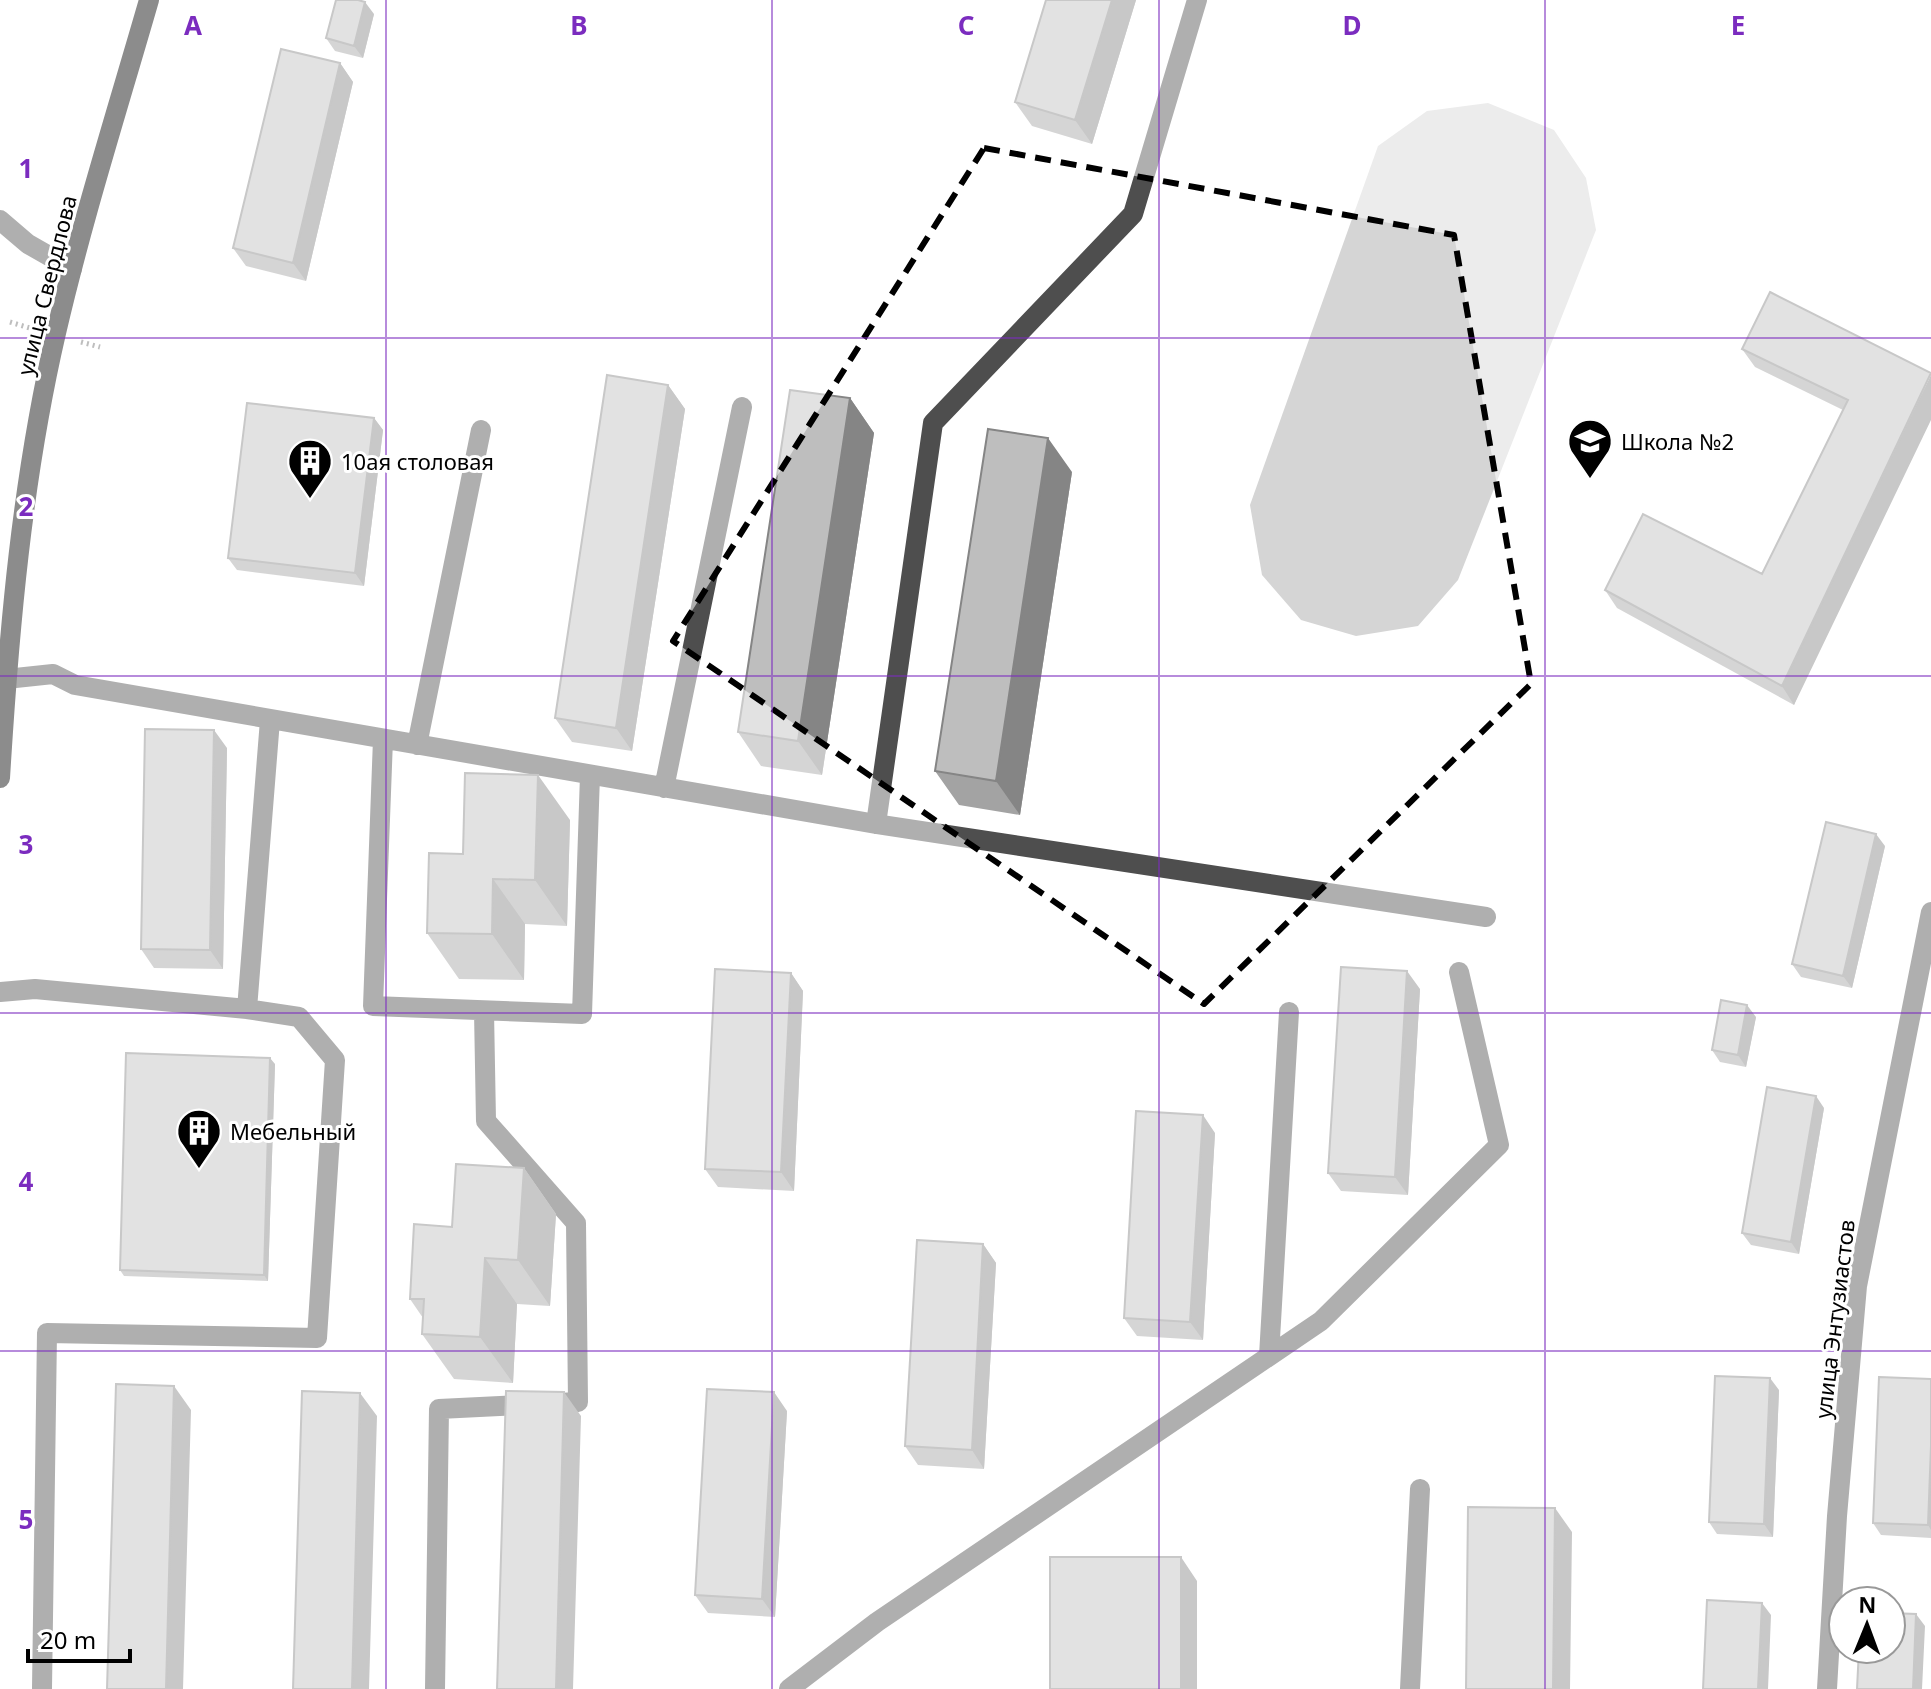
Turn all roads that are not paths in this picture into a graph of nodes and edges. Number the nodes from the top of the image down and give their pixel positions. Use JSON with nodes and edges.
{"nodes":[{"id":1,"x":149,"y":0,"type":"edge"},
{"id":2,"x":1197,"y":0,"type":"edge"},
{"id":3,"x":0,"y":220,"type":"edge"},
{"id":4,"x":72,"y":269,"type":"junction"},
{"id":5,"x":742,"y":407,"type":"dead end"},
{"id":6,"x":481,"y":430,"type":"dead end"},
{"id":7,"x":6,"y":679,"type":"junction"},
{"id":8,"x":270,"y":720,"type":"junction"},
{"id":9,"x":383,"y":739,"type":"junction"},
{"id":10,"x":417,"y":745,"type":"junction"},
{"id":11,"x":590,"y":775,"type":"junction"},
{"id":12,"x":0,"y":778,"type":"edge"},
{"id":13,"x":664,"y":788,"type":"junction"},
{"id":14,"x":876,"y":824,"type":"junction"},
{"id":15,"x":1931,"y":912,"type":"edge"},
{"id":16,"x":1486,"y":917,"type":"dead end"},
{"id":17,"x":1459,"y":972,"type":"dead end"},
{"id":18,"x":0,"y":992,"type":"edge"},
{"id":19,"x":247,"y":1009,"type":"junction"},
{"id":20,"x":484,"y":1011,"type":"junction"},
{"id":21,"x":1289,"y":1012,"type":"dead end"},
{"id":22,"x":1921,"y":1016,"type":"edge"},
{"id":23,"x":1269,"y":1356,"type":"junction"},
{"id":24,"x":1420,"y":1489,"type":"dead end"},
{"id":25,"x":42,"y":1689,"type":"edge"},
{"id":26,"x":435,"y":1689,"type":"edge"},
{"id":27,"x":789,"y":1689,"type":"edge"},
{"id":28,"x":1410,"y":1689,"type":"edge"},
{"id":29,"x":1827,"y":1689,"type":"edge"}],
"edges":[{"from":1,"to":4,"type":"main road","name":"улица Свердлова"},
{"from":2,"to":14,"type":"street"},
{"from":3,"to":4,"type":"street"},
{"from":4,"to":7,"type":"main road","name":"улица Свердлова"},
{"from":5,"to":13,"type":"street"},
{"from":6,"to":10,"type":"street"},
{"from":7,"to":8,"type":"street"},
{"from":7,"to":12,"type":"main road","name":"улица Свердлова"},
{"from":8,"to":9,"type":"street"},
{"from":8,"to":19,"type":"street"},
{"from":9,"to":10,"type":"street"},
{"from":9,"to":20,"type":"street"},
{"from":10,"to":11,"type":"street"},
{"from":11,"to":13,"type":"street"},
{"from":11,"to":20,"type":"street"},
{"from":13,"to":14,"type":"street"},
{"from":14,"to":16,"type":"street"},
{"from":15,"to":22,"type":"street","name":"улица Энтузиастов"},
{"from":17,"to":23,"type":"street"},
{"from":18,"to":19,"type":"street"},
{"from":19,"to":25,"type":"street"},
{"from":20,"to":26,"type":"street"},
{"from":21,"to":23,"type":"street"},
{"from":22,"to":29,"type":"street","name":"улица Энтузиастов"},
{"from":23,"to":27,"type":"street"},
{"from":24,"to":28,"type":"street"}]}
